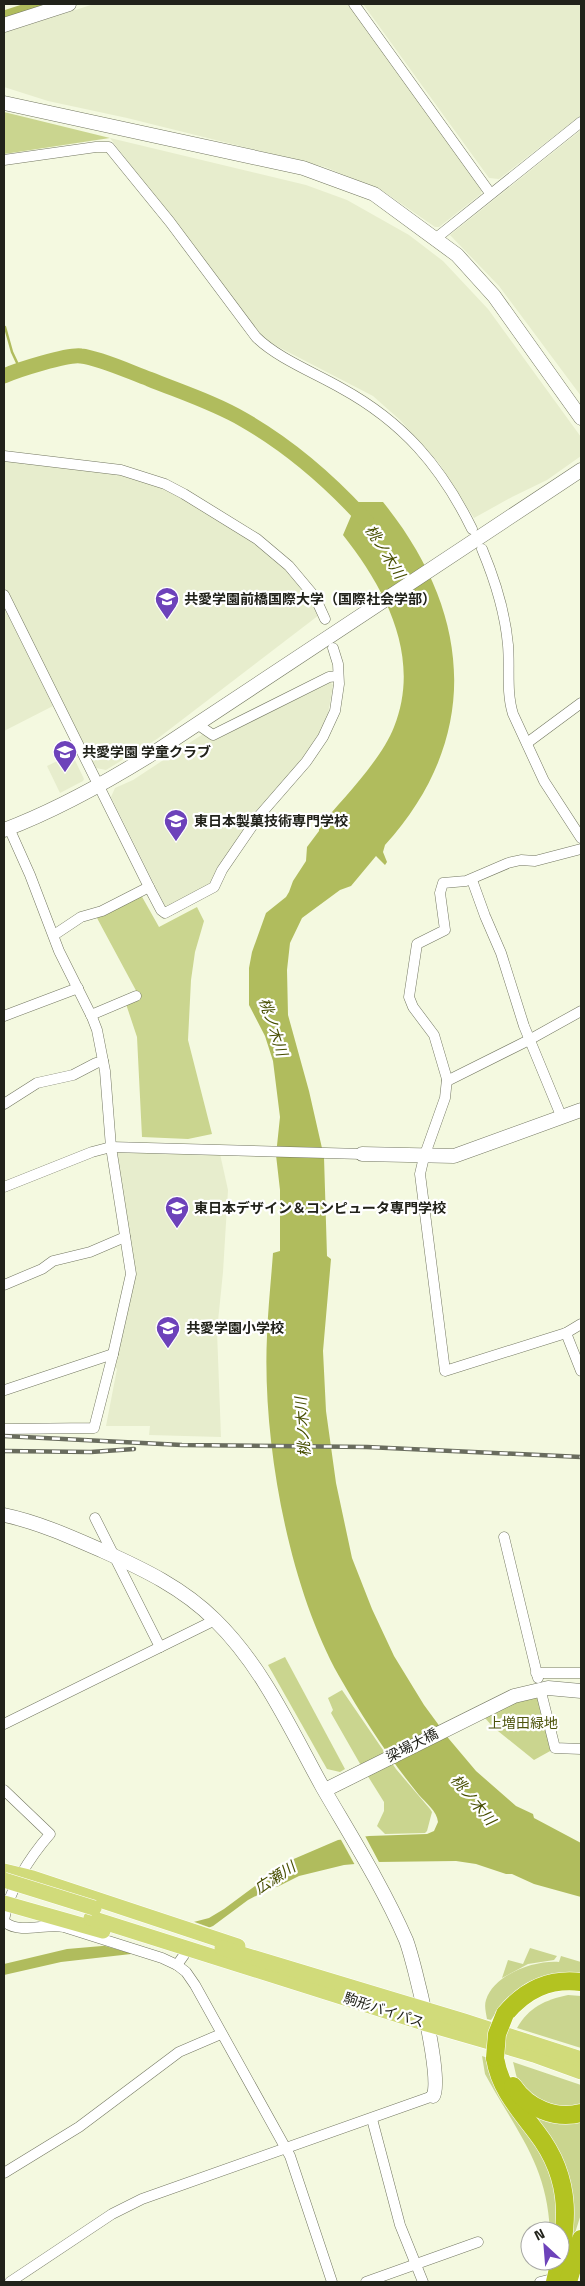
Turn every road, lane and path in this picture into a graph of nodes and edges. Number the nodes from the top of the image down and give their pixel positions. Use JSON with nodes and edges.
{"nodes":[{"id":1,"x":69,"y":4,"type":"edge"},
{"id":2,"x":354,"y":4,"type":"edge"},
{"id":3,"x":4,"y":25,"type":"edge"},
{"id":4,"x":4,"y":103,"type":"edge"},
{"id":5,"x":581,"y":122,"type":"edge"},
{"id":6,"x":4,"y":160,"type":"edge"},
{"id":7,"x":490,"y":193,"type":"junction"},
{"id":8,"x":435,"y":239,"type":"junction"},
{"id":9,"x":581,"y":418,"type":"edge"},
{"id":10,"x":4,"y":456,"type":"edge"},
{"id":11,"x":581,"y":470,"type":"edge"},
{"id":12,"x":472,"y":529,"type":"dead end"},
{"id":13,"x":482,"y":549,"type":"dead end"},
{"id":14,"x":4,"y":595,"type":"edge"},
{"id":15,"x":325,"y":619,"type":"dead end"},
{"id":16,"x":333,"y":648,"type":"dead end"},
{"id":17,"x":338,"y":676,"type":"junction"},
{"id":18,"x":581,"y":703,"type":"edge"},
{"id":19,"x":197,"y":724,"type":"junction"},
{"id":20,"x":527,"y":743,"type":"junction"},
{"id":21,"x":100,"y":786,"type":"junction"},
{"id":22,"x":6,"y":829,"type":"edge"},
{"id":23,"x":581,"y":838,"type":"edge"},
{"id":24,"x":581,"y":849,"type":"edge"},
{"id":25,"x":472,"y":880,"type":"junction"},
{"id":26,"x":149,"y":887,"type":"junction"},
{"id":27,"x":54,"y":934,"type":"junction"},
{"id":28,"x":78,"y":988,"type":"junction"},
{"id":29,"x":136,"y":996,"type":"dead end"},
{"id":30,"x":581,"y":1011,"type":"edge"},
{"id":31,"x":91,"y":1015,"type":"junction"},
{"id":32,"x":4,"y":1016,"type":"edge"},
{"id":33,"x":529,"y":1040,"type":"junction"},
{"id":34,"x":103,"y":1061,"type":"junction"},
{"id":35,"x":447,"y":1081,"type":"junction"},
{"id":36,"x":4,"y":1104,"type":"edge"},
{"id":37,"x":581,"y":1110,"type":"edge"},
{"id":38,"x":562,"y":1118,"type":"junction"},
{"id":39,"x":111,"y":1147,"type":"junction"},
{"id":40,"x":362,"y":1154,"type":"joint"},
{"id":41,"x":424,"y":1157,"type":"junction"},
{"id":42,"x":4,"y":1187,"type":"edge"},
{"id":43,"x":125,"y":1238,"type":"junction"},
{"id":44,"x":4,"y":1285,"type":"edge"},
{"id":45,"x":581,"y":1324,"type":"edge"},
{"id":46,"x":566,"y":1333,"type":"junction"},
{"id":47,"x":113,"y":1354,"type":"junction"},
{"id":48,"x":581,"y":1370,"type":"edge"},
{"id":49,"x":4,"y":1390,"type":"edge"},
{"id":50,"x":4,"y":1429,"type":"edge"},
{"id":51,"x":4,"y":1514,"type":"edge"},
{"id":52,"x":95,"y":1518,"type":"dead end"},
{"id":53,"x":504,"y":1537,"type":"dead end"},
{"id":54,"x":112,"y":1556,"type":"junction"},
{"id":55,"x":215,"y":1620,"type":"junction"},
{"id":56,"x":160,"y":1647,"type":"junction"},
{"id":57,"x":581,"y":1673,"type":"edge"},
{"id":58,"x":581,"y":1690,"type":"edge"},
{"id":59,"x":542,"y":1696,"type":"dead end"},
{"id":60,"x":4,"y":1724,"type":"edge"},
{"id":61,"x":581,"y":1749,"type":"edge"},
{"id":62,"x":4,"y":1790,"type":"edge"},
{"id":63,"x":325,"y":1790,"type":"junction"},
{"id":64,"x":4,"y":1871,"type":"edge"},
{"id":65,"x":22,"y":1875,"type":"junction"},
{"id":66,"x":4,"y":1880,"type":"edge"},
{"id":67,"x":5,"y":1899,"type":"edge"},
{"id":68,"x":93,"y":1913,"type":"junction"},
{"id":69,"x":146,"y":1925,"type":"junction"},
{"id":70,"x":99,"y":1934,"type":"junction"},
{"id":71,"x":177,"y":1956,"type":"junction"},
{"id":72,"x":581,"y":1982,"type":"edge"},
{"id":73,"x":581,"y":1990,"type":"edge"},
{"id":74,"x":509,"y":2016,"type":"junction"},
{"id":75,"x":426,"y":2017,"type":"junction"},
{"id":76,"x":221,"y":2034,"type":"junction"},
{"id":77,"x":499,"y":2059,"type":"junction"},
{"id":78,"x":581,"y":2059,"type":"edge"},
{"id":79,"x":581,"y":2072,"type":"edge"},
{"id":80,"x":433,"y":2096,"type":"joint"},
{"id":81,"x":581,"y":2113,"type":"edge"},
{"id":82,"x":372,"y":2119,"type":"junction"},
{"id":83,"x":286,"y":2149,"type":"junction"},
{"id":84,"x":4,"y":2173,"type":"edge"},
{"id":85,"x":581,"y":2239,"type":"edge"},
{"id":86,"x":478,"y":2242,"type":"dead end"},
{"id":87,"x":416,"y":2264,"type":"junction"},
{"id":88,"x":13,"y":2281,"type":"edge"},
{"id":89,"x":557,"y":2281,"type":"edge"},
{"id":90,"x":332,"y":2282,"type":"edge"},
{"id":91,"x":366,"y":2282,"type":"edge"},
{"id":92,"x":423,"y":2282,"type":"edge"}],
"edges":[{"from":1,"to":3,"type":"street"},
{"from":2,"to":7,"type":"street"},
{"from":4,"to":8,"type":"street"},
{"from":5,"to":7,"type":"street"},
{"from":6,"to":12,"type":"street"},
{"from":7,"to":8,"type":"street"},
{"from":8,"to":9,"type":"street"},
{"from":10,"to":15,"type":"street"},
{"from":11,"to":19,"type":"street"},
{"from":13,"to":20,"type":"street"},
{"from":14,"to":21,"type":"street"},
{"from":16,"to":17,"type":"street"},
{"from":17,"to":19,"type":"street"},
{"from":17,"to":26,"type":"street"},
{"from":18,"to":20,"type":"street"},
{"from":19,"to":21,"type":"street"},
{"from":20,"to":23,"type":"street"},
{"from":21,"to":22,"type":"street"},
{"from":21,"to":26,"type":"street"},
{"from":22,"to":27,"type":"street"},
{"from":24,"to":25,"type":"street"},
{"from":25,"to":33,"type":"street"},
{"from":25,"to":35,"type":"street"},
{"from":26,"to":27,"type":"street"},
{"from":27,"to":28,"type":"street"},
{"from":28,"to":31,"type":"street"},
{"from":28,"to":32,"type":"street"},
{"from":29,"to":31,"type":"street"},
{"from":30,"to":33,"type":"street"},
{"from":31,"to":34,"type":"street"},
{"from":33,"to":35,"type":"street"},
{"from":33,"to":38,"type":"street"},
{"from":34,"to":36,"type":"street"},
{"from":34,"to":39,"type":"street"},
{"from":35,"to":41,"type":"street"},
{"from":37,"to":38,"type":"street"},
{"from":38,"to":41,"type":"street"},
{"from":39,"to":40,"type":"street"},
{"from":39,"to":42,"type":"street"},
{"from":39,"to":43,"type":"street"},
{"from":40,"to":41,"type":"street"},
{"from":41,"to":46,"type":"street"},
{"from":43,"to":44,"type":"street"},
{"from":43,"to":47,"type":"street"},
{"from":45,"to":46,"type":"street"},
{"from":46,"to":48,"type":"street"},
{"from":47,"to":49,"type":"street"},
{"from":47,"to":50,"type":"street"},
{"from":51,"to":54,"type":"street"},
{"from":52,"to":54,"type":"street"},
{"from":53,"to":57,"type":"street"},
{"from":54,"to":55,"type":"street"},
{"from":54,"to":56,"type":"street"},
{"from":55,"to":56,"type":"street"},
{"from":55,"to":63,"type":"street"},
{"from":56,"to":60,"type":"street"},
{"from":58,"to":63,"type":"street","name":"梁場大橋"},
{"from":59,"to":61,"type":"street"},
{"from":62,"to":65,"type":"street"},
{"from":63,"to":75,"type":"street"},
{"from":64,"to":65,"type":"main road"},
{"from":65,"to":67,"type":"street"},
{"from":65,"to":69,"type":"main road"},
{"from":66,"to":68,"type":"main road","bridge":true},
{"from":67,"to":68,"type":"main road"},
{"from":67,"to":70,"type":"main road"},
{"from":67,"to":70,"type":"street"},
{"from":68,"to":69,"type":"main road"},
{"from":69,"to":71,"type":"main road"},
{"from":69,"to":75,"type":"main road","name":"駒形バイパス"},
{"from":70,"to":71,"type":"main road"},
{"from":71,"to":75,"type":"main road","name":"駒形バイパス"},
{"from":71,"to":76,"type":"street"},
{"from":72,"to":74,"type":"highway"},
{"from":73,"to":74,"type":"highway"},
{"from":74,"to":77,"type":"highway"},
{"from":75,"to":78,"type":"main road","name":"駒形バイパス"},
{"from":75,"to":79,"type":"main road","name":"駒形バイパス"},
{"from":75,"to":80,"type":"street"},
{"from":76,"to":83,"type":"street"},
{"from":76,"to":84,"type":"street"},
{"from":77,"to":81,"type":"highway"},
{"from":77,"to":89,"type":"highway"},
{"from":80,"to":82,"type":"street"},
{"from":82,"to":83,"type":"street"},
{"from":82,"to":87,"type":"street"},
{"from":83,"to":88,"type":"street"},
{"from":83,"to":90,"type":"street"},
{"from":85,"to":89,"type":"highway"},
{"from":86,"to":87,"type":"street"},
{"from":87,"to":91,"type":"street"},
{"from":87,"to":92,"type":"street"}]}
